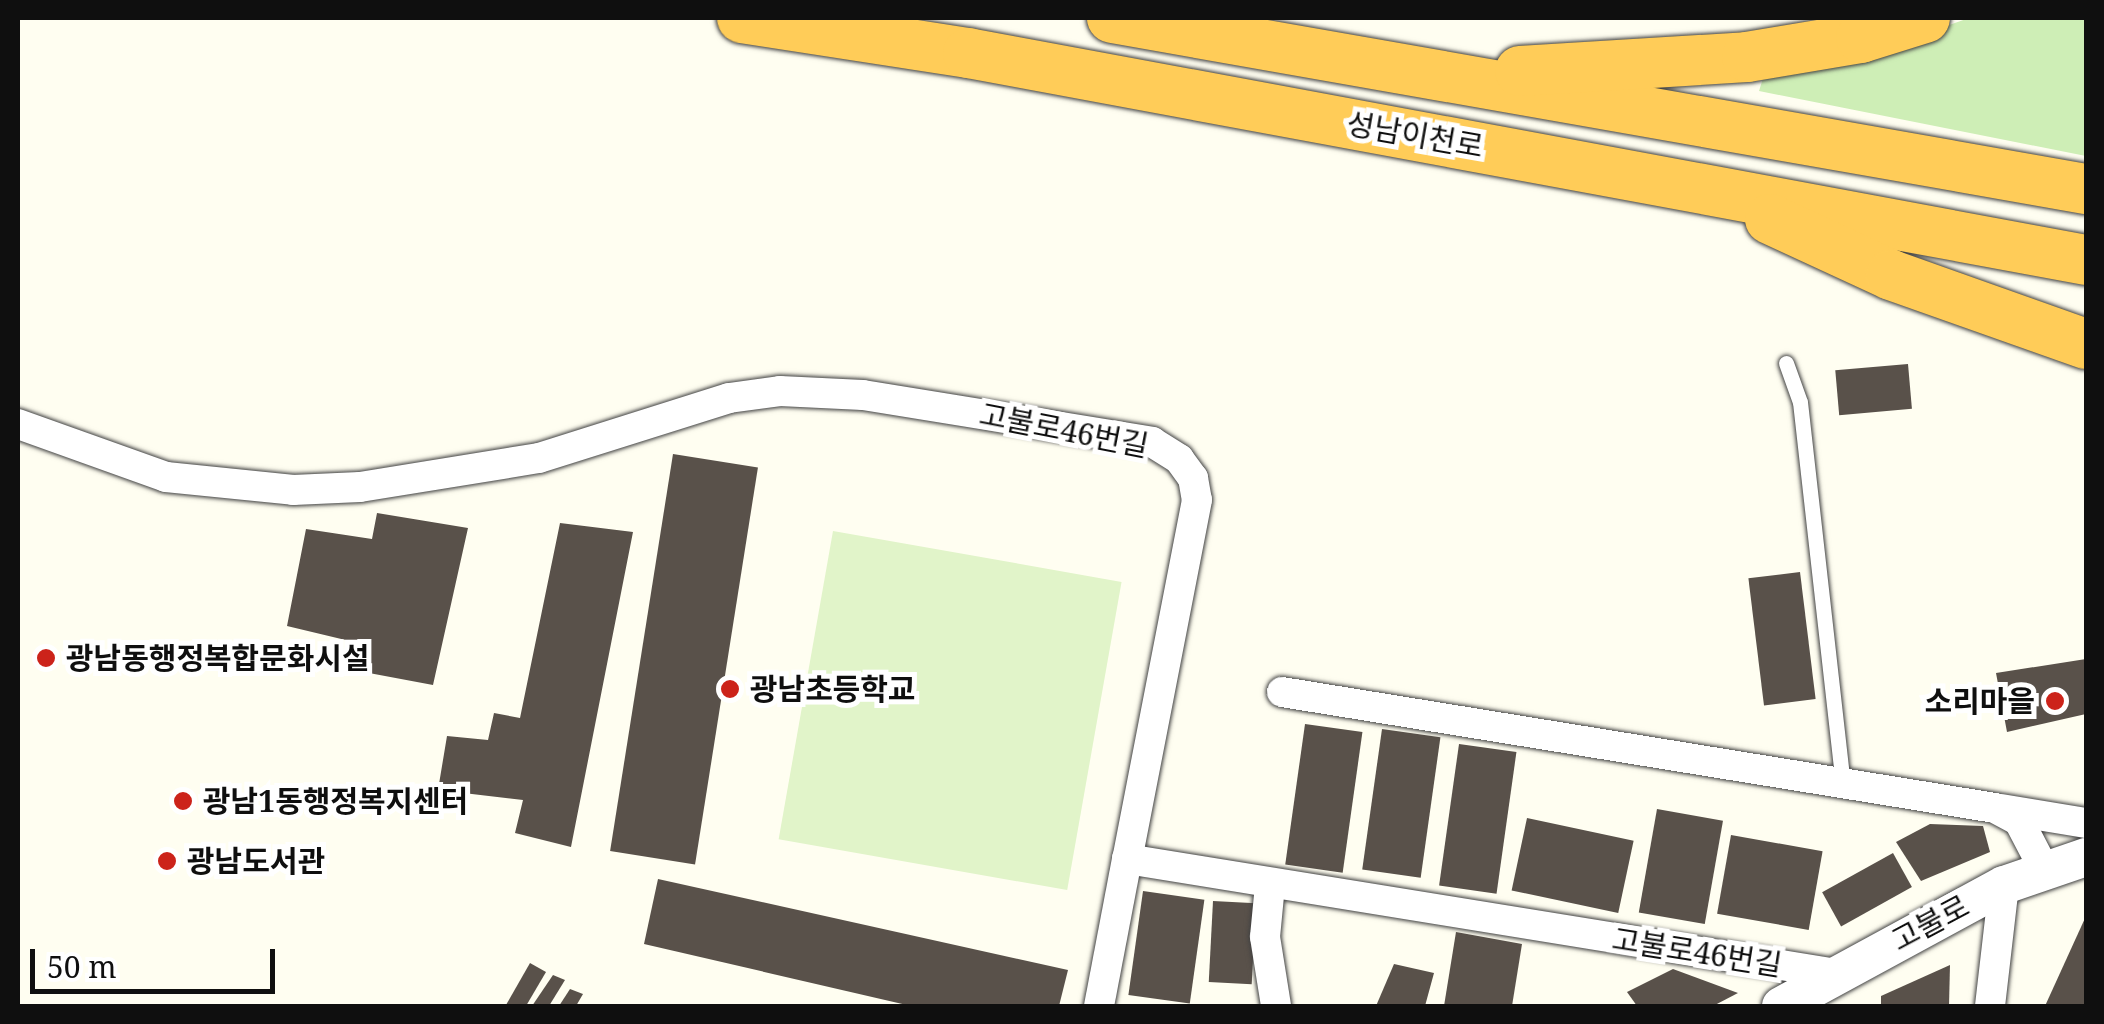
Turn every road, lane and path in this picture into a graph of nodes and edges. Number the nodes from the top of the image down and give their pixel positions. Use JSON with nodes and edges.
{"nodes":[{"id":1,"x":742,"y":18,"type":"edge"},
{"id":2,"x":1112,"y":18,"type":"edge"},
{"id":3,"x":1925,"y":18,"type":"edge"},
{"id":4,"x":1436,"y":76,"type":"junction"},
{"id":5,"x":1702,"y":188,"type":"junction"},
{"id":6,"x":2086,"y":190,"type":"edge"},
{"id":7,"x":2086,"y":260,"type":"edge"},
{"id":8,"x":2086,"y":344,"type":"edge"},
{"id":9,"x":1786,"y":363,"type":"dead end"},
{"id":10,"x":18,"y":424,"type":"edge"},
{"id":11,"x":1282,"y":692,"type":"dead end"},
{"id":12,"x":1844,"y":787,"type":"junction"},
{"id":13,"x":1995,"y":808,"type":"junction"},
{"id":14,"x":2086,"y":823,"type":"edge"},
{"id":15,"x":2086,"y":857,"type":"edge"},
{"id":16,"x":1126,"y":859,"type":"junction"},
{"id":17,"x":2044,"y":870,"type":"junction"},
{"id":18,"x":2004,"y":884,"type":"junction"},
{"id":19,"x":1270,"y":885,"type":"junction"},
{"id":20,"x":1837,"y":974,"type":"junction"},
{"id":21,"x":1099,"y":1006,"type":"edge"},
{"id":22,"x":1276,"y":1006,"type":"edge"},
{"id":23,"x":1781,"y":1006,"type":"edge"},
{"id":24,"x":1990,"y":1006,"type":"edge"}],
"edges":[{"from":1,"to":5,"type":"highway","name":"성남이천로"},
{"from":2,"to":4,"type":"highway","name":"성남이천로"},
{"from":3,"to":4,"type":"highway"},
{"from":4,"to":6,"type":"highway","name":"성남이천로"},
{"from":5,"to":7,"type":"highway","name":"성남이천로"},
{"from":5,"to":8,"type":"highway"},
{"from":9,"to":12,"type":"lane"},
{"from":10,"to":16,"type":"street","name":"고불로46번길"},
{"from":11,"to":12,"type":"street"},
{"from":12,"to":13,"type":"street"},
{"from":13,"to":14,"type":"street"},
{"from":13,"to":17,"type":"street"},
{"from":15,"to":17,"type":"street","name":"고불로"},
{"from":16,"to":19,"type":"street","name":"고불로46번길"},
{"from":16,"to":21,"type":"street"},
{"from":17,"to":18,"type":"street","name":"고불로"},
{"from":18,"to":20,"type":"street","name":"고불로"},
{"from":18,"to":24,"type":"street"},
{"from":19,"to":20,"type":"street","name":"고불로46번길"},
{"from":19,"to":22,"type":"street"},
{"from":20,"to":23,"type":"street","name":"고불로"}]}
